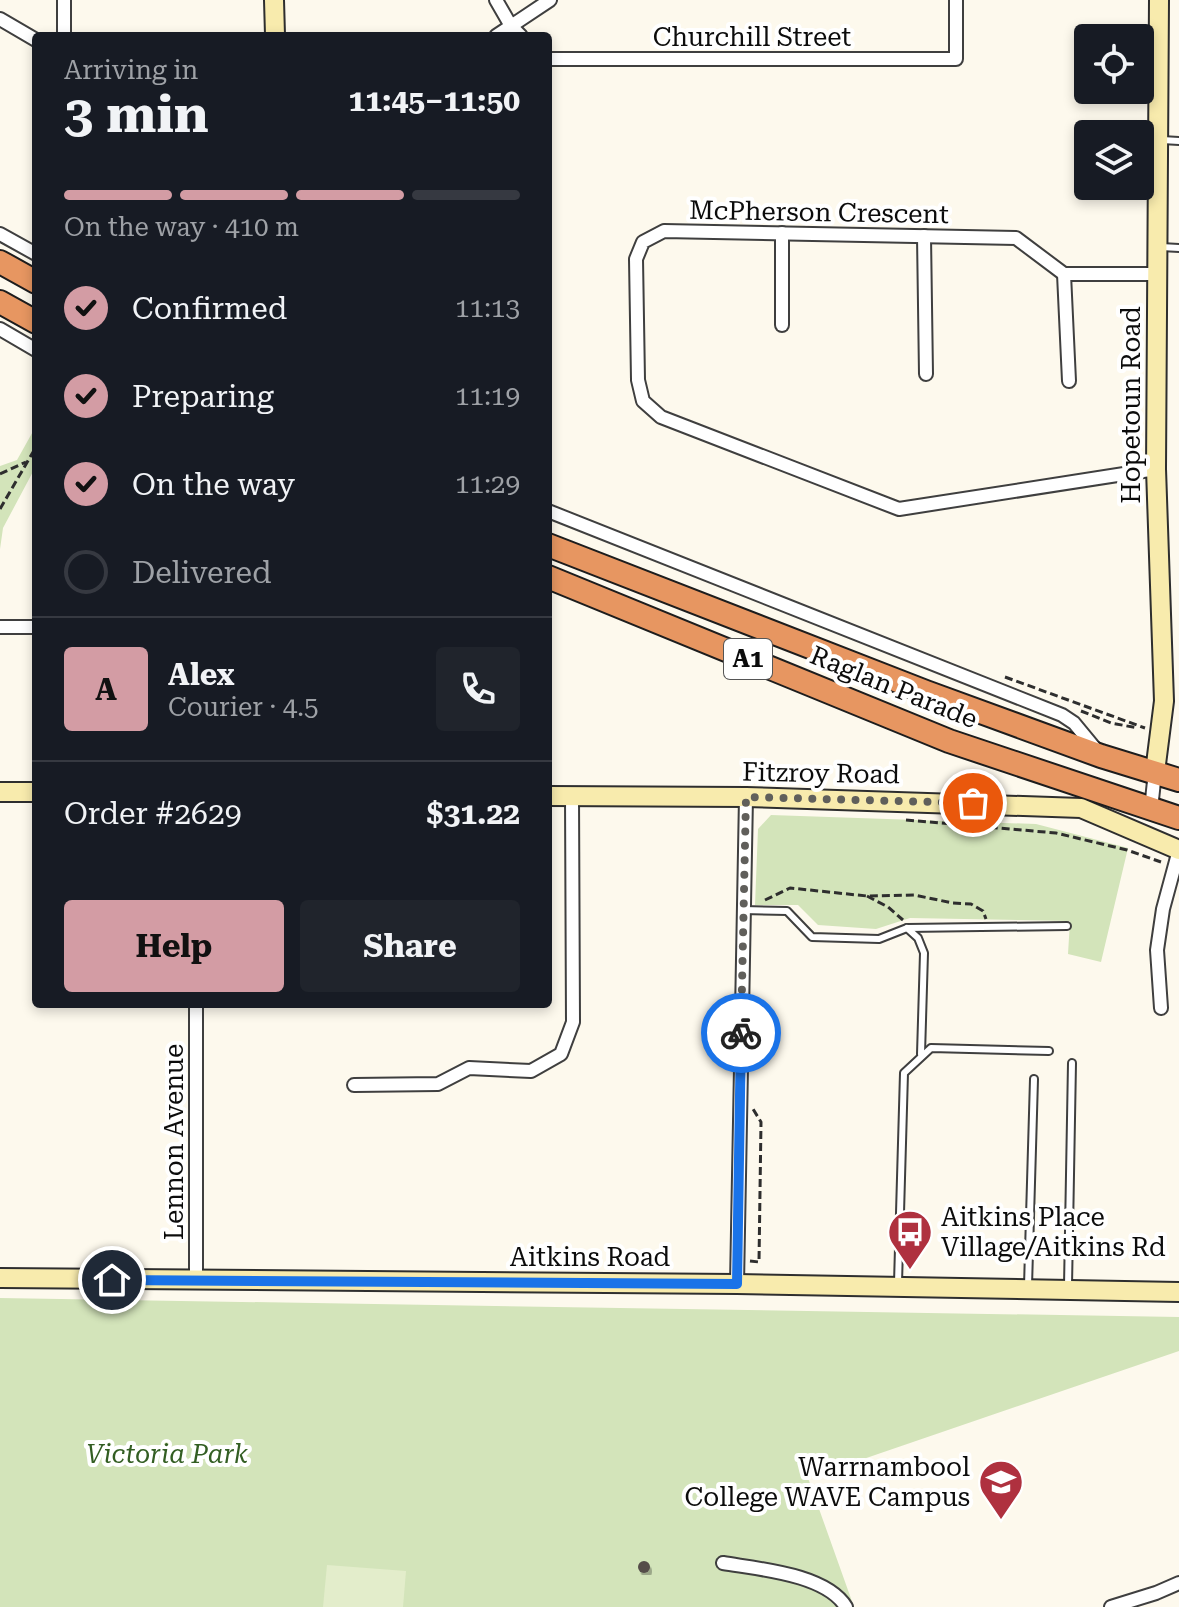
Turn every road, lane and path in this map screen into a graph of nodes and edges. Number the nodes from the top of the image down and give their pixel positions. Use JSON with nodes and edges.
{"nodes":[{"id":1,"x":64,"y":0,"type":"edge"},
{"id":2,"x":274,"y":0,"type":"edge"},
{"id":3,"x":496,"y":0,"type":"edge"},
{"id":4,"x":550,"y":0,"type":"edge"},
{"id":5,"x":956,"y":0,"type":"edge"},
{"id":6,"x":1159,"y":0,"type":"edge"},
{"id":7,"x":0,"y":19,"type":"edge"},
{"id":8,"x":511,"y":26,"type":"junction"},
{"id":9,"x":64,"y":32,"type":"edge"},
{"id":10,"x":273,"y":32,"type":"edge"},
{"id":11,"x":502,"y":32,"type":"edge"},
{"id":12,"x":517,"y":32,"type":"edge"},
{"id":13,"x":32,"y":38,"type":"edge"},
{"id":14,"x":552,"y":59,"type":"edge"},
{"id":15,"x":1158,"y":140,"type":"junction"},
{"id":16,"x":1179,"y":141,"type":"edge"},
{"id":17,"x":782,"y":233,"type":"junction"},
{"id":18,"x":0,"y":234,"type":"edge"},
{"id":19,"x":924,"y":236,"type":"junction"},
{"id":20,"x":1157,"y":247,"type":"junction"},
{"id":21,"x":1179,"y":248,"type":"edge"},
{"id":22,"x":32,"y":252,"type":"edge"},
{"id":23,"x":0,"y":262,"type":"edge"},
{"id":24,"x":1064,"y":274,"type":"junction"},
{"id":25,"x":1157,"y":274,"type":"junction"},
{"id":26,"x":32,"y":280,"type":"edge"},
{"id":27,"x":0,"y":302,"type":"edge"},
{"id":28,"x":32,"y":320,"type":"edge"},
{"id":29,"x":782,"y":325,"type":"dead end"},
{"id":30,"x":0,"y":329,"type":"edge"},
{"id":31,"x":32,"y":348,"type":"edge"},
{"id":32,"x":926,"y":374,"type":"dead end"},
{"id":33,"x":1069,"y":381,"type":"dead end"},
{"id":34,"x":32,"y":453,"type":"edge"},
{"id":35,"x":26,"y":462,"type":"junction"},
{"id":36,"x":1156,"y":469,"type":"junction"},
{"id":37,"x":0,"y":474,"type":"edge"},
{"id":38,"x":0,"y":509,"type":"edge"},
{"id":39,"x":552,"y":513,"type":"edge"},
{"id":40,"x":552,"y":547,"type":"edge"},
{"id":41,"x":552,"y":579,"type":"edge"},
{"id":42,"x":0,"y":627,"type":"edge"},
{"id":43,"x":32,"y":627,"type":"edge"},
{"id":44,"x":1101,"y":756,"type":"junction"},
{"id":45,"x":1155,"y":772,"type":"junction"},
{"id":46,"x":1179,"y":780,"type":"edge"},
{"id":47,"x":0,"y":792,"type":"edge"},
{"id":48,"x":32,"y":792,"type":"edge"},
{"id":49,"x":552,"y":796,"type":"edge"},
{"id":50,"x":572,"y":796,"type":"junction"},
{"id":51,"x":746,"y":797,"type":"junction"},
{"id":52,"x":1151,"y":809,"type":"junction"},
{"id":53,"x":1179,"y":818,"type":"edge"},
{"id":54,"x":1179,"y":850,"type":"edge"},
{"id":55,"x":867,"y":896,"type":"junction"},
{"id":56,"x":743,"y":910,"type":"junction"},
{"id":57,"x":1067,"y":926,"type":"dead end"},
{"id":58,"x":990,"y":927,"type":"junction"},
{"id":59,"x":907,"y":928,"type":"junction"},
{"id":60,"x":196,"y":1008,"type":"edge"},
{"id":61,"x":1161,"y":1008,"type":"dead end"},
{"id":62,"x":1049,"y":1051,"type":"dead end"},
{"id":63,"x":921,"y":1055,"type":"junction"},
{"id":64,"x":1072,"y":1063,"type":"dead end"},
{"id":65,"x":1034,"y":1079,"type":"dead end"},
{"id":66,"x":354,"y":1085,"type":"dead end"},
{"id":67,"x":0,"y":1278,"type":"edge"},
{"id":68,"x":196,"y":1281,"type":"junction"},
{"id":69,"x":737,"y":1284,"type":"junction"},
{"id":70,"x":898,"y":1287,"type":"junction"},
{"id":71,"x":1028,"y":1289,"type":"junction"},
{"id":72,"x":1068,"y":1290,"type":"junction"},
{"id":73,"x":1179,"y":1292,"type":"edge"},
{"id":74,"x":723,"y":1563,"type":"dead end"},
{"id":75,"x":1179,"y":1583,"type":"edge"},
{"id":76,"x":846,"y":1607,"type":"edge"},
{"id":77,"x":1111,"y":1607,"type":"edge"}],
"edges":[{"from":1,"to":9,"type":"street"},
{"from":2,"to":10,"type":"street"},
{"from":3,"to":8,"type":"street"},
{"from":4,"to":8,"type":"street"},
{"from":5,"to":14,"type":"street","name":"Churchill Street"},
{"from":6,"to":15,"type":"street","name":"Hopetoun Road"},
{"from":7,"to":13,"type":"street"},
{"from":8,"to":11,"type":"street"},
{"from":8,"to":12,"type":"street"},
{"from":15,"to":16,"type":"lane"},
{"from":15,"to":20,"type":"street","name":"Hopetoun Road"},
{"from":17,"to":19,"type":"street","name":"McPherson Crescent"},
{"from":17,"to":29,"type":"street"},
{"from":17,"to":36,"type":"street","name":"McPherson Crescent"},
{"from":18,"to":22,"type":"street"},
{"from":19,"to":24,"type":"street","name":"McPherson Crescent"},
{"from":19,"to":32,"type":"street"},
{"from":20,"to":21,"type":"lane"},
{"from":20,"to":25,"type":"street","name":"Hopetoun Road"},
{"from":23,"to":26,"type":"highway"},
{"from":24,"to":25,"type":"street"},
{"from":24,"to":33,"type":"street"},
{"from":25,"to":36,"type":"street","name":"Hopetoun Road"},
{"from":27,"to":28,"type":"highway"},
{"from":30,"to":31,"type":"street"},
{"from":34,"to":35,"type":"path"},
{"from":35,"to":37,"type":"path"},
{"from":35,"to":38,"type":"path"},
{"from":36,"to":45,"type":"street","name":"Hopetoun Road"},
{"from":39,"to":44,"type":"street","name":"Raglan Parade"},
{"from":40,"to":44,"type":"highway","name":"Raglan Parade","number":"A1"},
{"from":41,"to":52,"type":"highway","name":"Raglan Parade","number":"A1"},
{"from":42,"to":43,"type":"street"},
{"from":44,"to":45,"type":"highway","name":"Raglan Parade","number":"A1"},
{"from":45,"to":46,"type":"highway","name":"Raglan Parade","number":"A1"},
{"from":45,"to":52,"type":"street","name":"Hopetoun Road"},
{"from":47,"to":48,"type":"street"},
{"from":49,"to":50,"type":"street","name":"Fitzroy Road"},
{"from":50,"to":51,"type":"street","name":"Fitzroy Road"},
{"from":50,"to":66,"type":"street"},
{"from":51,"to":54,"type":"street","name":"Fitzroy Road"},
{"from":51,"to":56,"type":"street"},
{"from":52,"to":53,"type":"highway","name":"Raglan Parade","number":"A1"},
{"from":54,"to":61,"type":"street"},
{"from":55,"to":56,"type":"path"},
{"from":55,"to":58,"type":"path"},
{"from":55,"to":59,"type":"path"},
{"from":56,"to":59,"type":"lane"},
{"from":56,"to":69,"type":"street"},
{"from":57,"to":58,"type":"lane"},
{"from":58,"to":59,"type":"lane"},
{"from":59,"to":63,"type":"lane"},
{"from":60,"to":68,"type":"street","name":"Lennon Avenue"},
{"from":62,"to":63,"type":"lane"},
{"from":63,"to":70,"type":"lane"},
{"from":64,"to":72,"type":"lane"},
{"from":65,"to":71,"type":"lane"},
{"from":67,"to":68,"type":"street","name":"Aitkins Road"},
{"from":68,"to":69,"type":"street","name":"Aitkins Road"},
{"from":69,"to":70,"type":"street","name":"Aitkins Road"},
{"from":70,"to":71,"type":"street","name":"Aitkins Road"},
{"from":71,"to":72,"type":"street","name":"Aitkins Road"},
{"from":72,"to":73,"type":"street","name":"Aitkins Road"},
{"from":74,"to":76,"type":"street"},
{"from":75,"to":77,"type":"street"}]}
